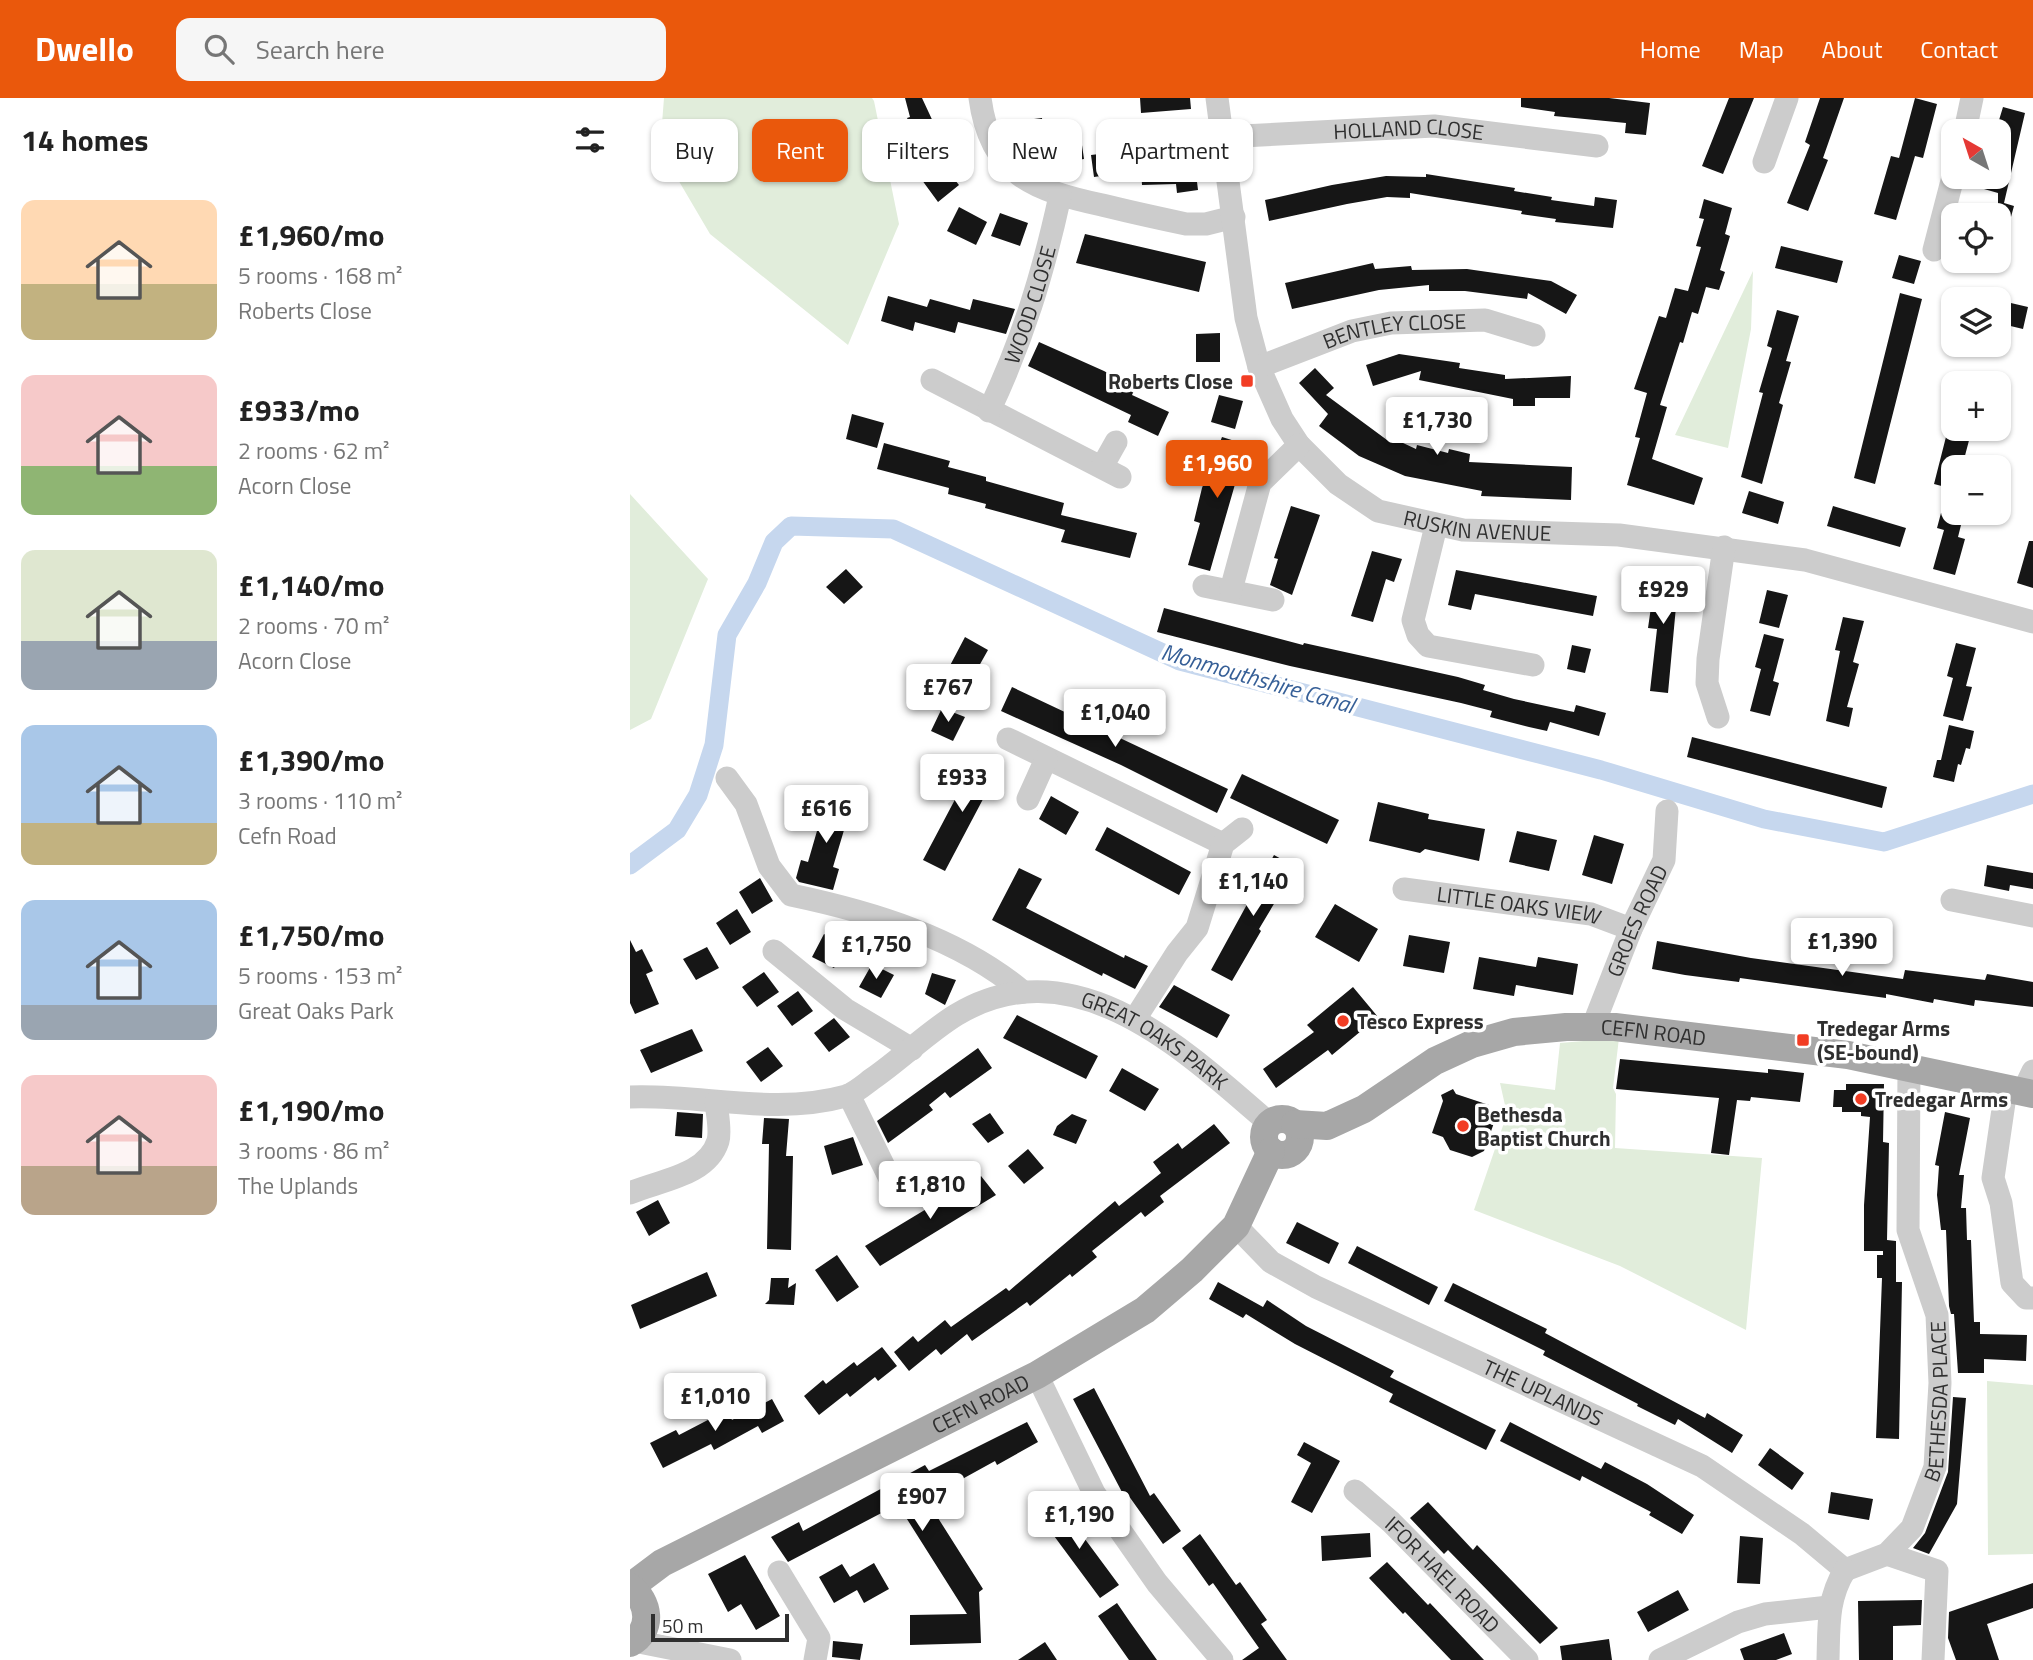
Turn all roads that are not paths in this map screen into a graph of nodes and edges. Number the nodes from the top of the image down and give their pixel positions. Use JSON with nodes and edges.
{"nodes":[{"id":1,"x":980,"y":98,"type":"edge"},
{"id":2,"x":1217,"y":98,"type":"edge"},
{"id":3,"x":1787,"y":98,"type":"edge"},
{"id":4,"x":1972,"y":98,"type":"edge"},
{"id":5,"x":1220,"y":119,"type":"edge"},
{"id":6,"x":1968,"y":119,"type":"edge"},
{"id":7,"x":1253,"y":135,"type":"edge"},
{"id":8,"x":1597,"y":146,"type":"dead end"},
{"id":9,"x":1763,"y":162,"type":"dead end"},
{"id":10,"x":1229,"y":182,"type":"edge"},
{"id":11,"x":1950,"y":189,"type":"edge"},
{"id":12,"x":1060,"y":196,"type":"junction"},
{"id":13,"x":1234,"y":217,"type":"junction"},
{"id":14,"x":1934,"y":250,"type":"dead end"},
{"id":15,"x":1534,"y":335,"type":"dead end"},
{"id":16,"x":1259,"y":367,"type":"junction"},
{"id":17,"x":932,"y":380,"type":"dead end"},
{"id":18,"x":989,"y":411,"type":"junction"},
{"id":19,"x":1116,"y":442,"type":"dead end"},
{"id":20,"x":1299,"y":445,"type":"junction"},
{"id":21,"x":1436,"y":526,"type":"junction"},
{"id":22,"x":1724,"y":547,"type":"junction"},
{"id":23,"x":1204,"y":586,"type":"dead end"},
{"id":24,"x":1231,"y":590,"type":"junction"},
{"id":25,"x":1273,"y":600,"type":"dead end"},
{"id":26,"x":2033,"y":622,"type":"edge"},
{"id":27,"x":1533,"y":665,"type":"dead end"},
{"id":28,"x":1717,"y":717,"type":"dead end"},
{"id":29,"x":1007,"y":738,"type":"dead end"},
{"id":30,"x":1046,"y":759,"type":"junction"},
{"id":31,"x":731,"y":782,"type":"dead end"},
{"id":32,"x":1028,"y":799,"type":"dead end"},
{"id":33,"x":1667,"y":811,"type":"dead end"},
{"id":34,"x":1242,"y":829,"type":"dead end"},
{"id":35,"x":1223,"y":844,"type":"junction"},
{"id":36,"x":1404,"y":889,"type":"dead end"},
{"id":37,"x":1952,"y":900,"type":"dead end"},
{"id":38,"x":2033,"y":916,"type":"edge"},
{"id":39,"x":1631,"y":929,"type":"junction"},
{"id":40,"x":774,"y":951,"type":"dead end"},
{"id":41,"x":1023,"y":992,"type":"junction"},
{"id":42,"x":1136,"y":1018,"type":"junction"},
{"id":43,"x":1593,"y":1026,"type":"junction"},
{"id":44,"x":912,"y":1049,"type":"junction"},
{"id":45,"x":1909,"y":1068,"type":"junction"},
{"id":46,"x":2024,"y":1087,"type":"edge"},
{"id":47,"x":849,"y":1095,"type":"junction"},
{"id":48,"x":630,"y":1097,"type":"edge"},
{"id":49,"x":716,"y":1102,"type":"junction"},
{"id":50,"x":1279,"y":1133,"type":"junction"},
{"id":51,"x":893,"y":1185,"type":"dead end"},
{"id":52,"x":630,"y":1193,"type":"edge"},
{"id":53,"x":1236,"y":1226,"type":"junction"},
{"id":54,"x":2033,"y":1298,"type":"edge"},
{"id":55,"x":1037,"y":1375,"type":"junction"},
{"id":56,"x":1354,"y":1491,"type":"dead end"},
{"id":57,"x":1887,"y":1554,"type":"junction"},
{"id":58,"x":1845,"y":1570,"type":"junction"},
{"id":59,"x":779,"y":1572,"type":"dead end"},
{"id":60,"x":630,"y":1587,"type":"edge"},
{"id":61,"x":1829,"y":1607,"type":"junction"},
{"id":62,"x":632,"y":1642,"type":"edge"},
{"id":63,"x":730,"y":1660,"type":"edge"},
{"id":64,"x":815,"y":1660,"type":"edge"},
{"id":65,"x":1222,"y":1660,"type":"edge"},
{"id":66,"x":1527,"y":1660,"type":"edge"},
{"id":67,"x":1660,"y":1660,"type":"edge"},
{"id":68,"x":1828,"y":1660,"type":"edge"},
{"id":69,"x":1934,"y":1660,"type":"edge"}],
"edges":[{"from":1,"to":12,"type":"street"},
{"from":2,"to":5,"type":"street","name":"RUSKIN AVENUE"},
{"from":3,"to":9,"type":"street"},
{"from":4,"to":6,"type":"street"},
{"from":7,"to":8,"type":"street","name":"HOLLAND CLOSE"},
{"from":10,"to":13,"type":"street","name":"RUSKIN AVENUE"},
{"from":11,"to":14,"type":"street"},
{"from":12,"to":13,"type":"street"},
{"from":12,"to":18,"type":"street","name":"WOOD CLOSE"},
{"from":13,"to":16,"type":"street","name":"RUSKIN AVENUE"},
{"from":15,"to":16,"type":"street","name":"BENTLEY CLOSE"},
{"from":16,"to":20,"type":"street","name":"RUSKIN AVENUE"},
{"from":17,"to":18,"type":"street"},
{"from":18,"to":19,"type":"street"},
{"from":20,"to":21,"type":"street","name":"RUSKIN AVENUE"},
{"from":20,"to":24,"type":"street"},
{"from":21,"to":22,"type":"street","name":"RUSKIN AVENUE"},
{"from":21,"to":27,"type":"street"},
{"from":22,"to":26,"type":"street","name":"RUSKIN AVENUE"},
{"from":22,"to":28,"type":"street"},
{"from":23,"to":24,"type":"street"},
{"from":24,"to":25,"type":"street"},
{"from":29,"to":30,"type":"street"},
{"from":30,"to":32,"type":"street"},
{"from":30,"to":35,"type":"street"},
{"from":31,"to":41,"type":"street"},
{"from":33,"to":39,"type":"street","name":"GROES ROAD"},
{"from":34,"to":35,"type":"street"},
{"from":35,"to":42,"type":"street"},
{"from":36,"to":39,"type":"street","name":"LITTLE OAKS VIEW"},
{"from":37,"to":38,"type":"street"},
{"from":39,"to":43,"type":"street","name":"GROES ROAD"},
{"from":40,"to":44,"type":"street"},
{"from":41,"to":42,"type":"street","name":"GREAT OAKS PARK"},
{"from":41,"to":44,"type":"street","name":"GREAT OAKS PARK"},
{"from":42,"to":50,"type":"street","name":"GREAT OAKS PARK"},
{"from":43,"to":45,"type":"main road","name":"CEFN ROAD"},
{"from":43,"to":50,"type":"main road","name":"CEFN ROAD"},
{"from":44,"to":47,"type":"street","name":"GREAT OAKS PARK"},
{"from":45,"to":46,"type":"main road","name":"CEFN ROAD"},
{"from":45,"to":57,"type":"street","name":"BETHESDA PLACE"},
{"from":46,"to":54,"type":"street"},
{"from":47,"to":49,"type":"street","name":"GREAT OAKS PARK"},
{"from":47,"to":51,"type":"street"},
{"from":48,"to":49,"type":"street","name":"GREAT OAKS PARK"},
{"from":49,"to":52,"type":"street"},
{"from":50,"to":53,"type":"main road","name":"CEFN ROAD"},
{"from":53,"to":55,"type":"main road","name":"CEFN ROAD"},
{"from":53,"to":58,"type":"street","name":"THE UPLANDS"},
{"from":55,"to":60,"type":"main road","name":"CEFN ROAD"},
{"from":55,"to":65,"type":"street"},
{"from":56,"to":66,"type":"street","name":"IFOR HAEL ROAD"},
{"from":57,"to":58,"type":"street","name":"BETHESDA PLACE"},
{"from":57,"to":69,"type":"street"},
{"from":58,"to":61,"type":"street"},
{"from":59,"to":64,"type":"street"},
{"from":60,"to":62,"type":"main road","name":"CEFN ROAD"},
{"from":61,"to":67,"type":"street"},
{"from":61,"to":68,"type":"street"},
{"from":62,"to":63,"type":"street"}]}
